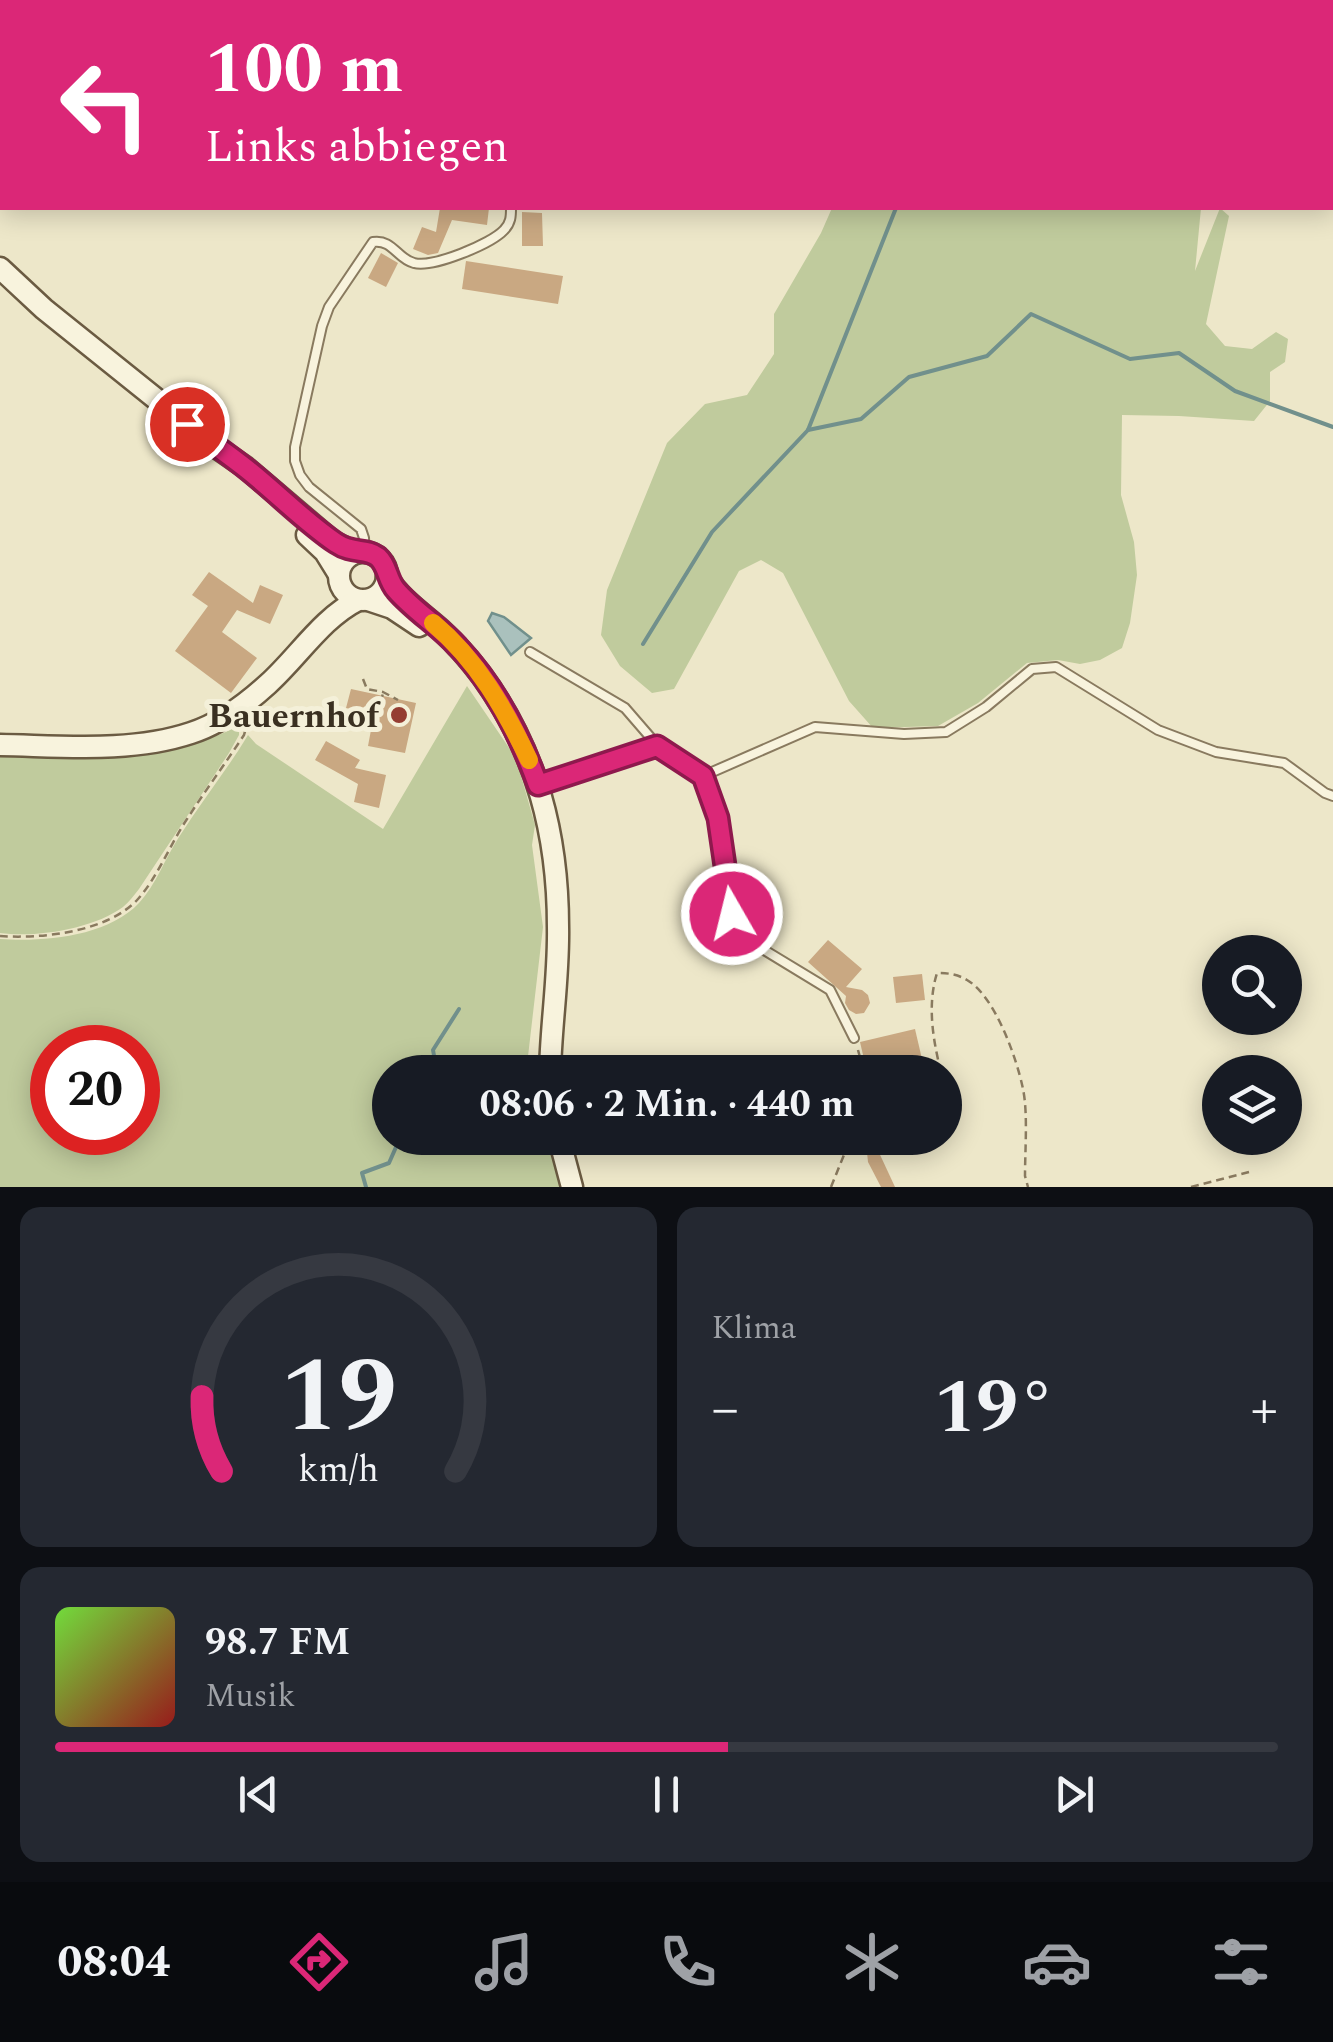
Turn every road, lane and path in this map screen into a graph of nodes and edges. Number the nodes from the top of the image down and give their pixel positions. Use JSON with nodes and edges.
{"nodes":[{"id":1,"x":511,"y":210,"type":"edge"},
{"id":2,"x":0,"y":268,"type":"edge"},
{"id":3,"x":216,"y":447,"type":"junction"},
{"id":4,"x":361,"y":549,"type":"junction"},
{"id":5,"x":391,"y":573,"type":"junction"},
{"id":6,"x":339,"y":578,"type":"junction"},
{"id":7,"x":363,"y":600,"type":"junction"},
{"id":8,"x":305,"y":646,"type":"junction"},
{"id":9,"x":530,"y":652,"type":"dead end"},
{"id":10,"x":363,"y":680,"type":"dead end"},
{"id":11,"x":383,"y":692,"type":"junction"},
{"id":12,"x":398,"y":700,"type":"dead end"},
{"id":13,"x":234,"y":711,"type":"junction"},
{"id":14,"x":377,"y":716,"type":"junction"},
{"id":15,"x":359,"y":719,"type":"dead end"},
{"id":16,"x":377,"y":726,"type":"dead end"},
{"id":17,"x":0,"y":745,"type":"edge"},
{"id":18,"x":657,"y":746,"type":"junction"},
{"id":19,"x":528,"y":758,"type":"junction"},
{"id":20,"x":703,"y":776,"type":"junction"},
{"id":21,"x":538,"y":785,"type":"junction"},
{"id":22,"x":1333,"y":796,"type":"edge"},
{"id":23,"x":0,"y":936,"type":"edge"},
{"id":24,"x":854,"y":1038,"type":"joint"},
{"id":25,"x":550,"y":1055,"type":"edge"},
{"id":26,"x":859,"y":1055,"type":"edge"},
{"id":27,"x":937,"y":1055,"type":"edge"},
{"id":28,"x":564,"y":1155,"type":"edge"},
{"id":29,"x":844,"y":1155,"type":"edge"},
{"id":30,"x":1249,"y":1172,"type":"dead end"},
{"id":31,"x":572,"y":1187,"type":"edge"},
{"id":32,"x":831,"y":1187,"type":"edge"},
{"id":33,"x":1028,"y":1187,"type":"edge"},
{"id":34,"x":1191,"y":1187,"type":"edge"}],
"edges":[{"from":1,"to":4,"type":"lane"},
{"from":2,"to":3,"type":"main road"},
{"from":3,"to":4,"type":"main road"},
{"from":3,"to":6,"type":"main road"},
{"from":4,"to":5,"type":"main road"},
{"from":4,"to":5,"type":"path"},
{"from":4,"to":6,"type":"main road"},
{"from":5,"to":7,"type":"main road"},
{"from":5,"to":19,"type":"main road"},
{"from":6,"to":7,"type":"main road"},
{"from":6,"to":8,"type":"main road"},
{"from":7,"to":8,"type":"main road"},
{"from":7,"to":19,"type":"main road"},
{"from":8,"to":13,"type":"main road"},
{"from":9,"to":18,"type":"lane"},
{"from":10,"to":11,"type":"path"},
{"from":11,"to":12,"type":"path"},
{"from":11,"to":14,"type":"path"},
{"from":13,"to":17,"type":"main road"},
{"from":13,"to":23,"type":"path"},
{"from":14,"to":15,"type":"path"},
{"from":14,"to":16,"type":"path"},
{"from":18,"to":20,"type":"lane"},
{"from":18,"to":21,"type":"lane"},
{"from":19,"to":21,"type":"main road"},
{"from":20,"to":22,"type":"lane"},
{"from":20,"to":24,"type":"lane"},
{"from":21,"to":25,"type":"main road"},
{"from":24,"to":26,"type":"path"},
{"from":27,"to":33,"type":"path"},
{"from":28,"to":31,"type":"main road"},
{"from":29,"to":32,"type":"path"},
{"from":30,"to":34,"type":"path"}]}
